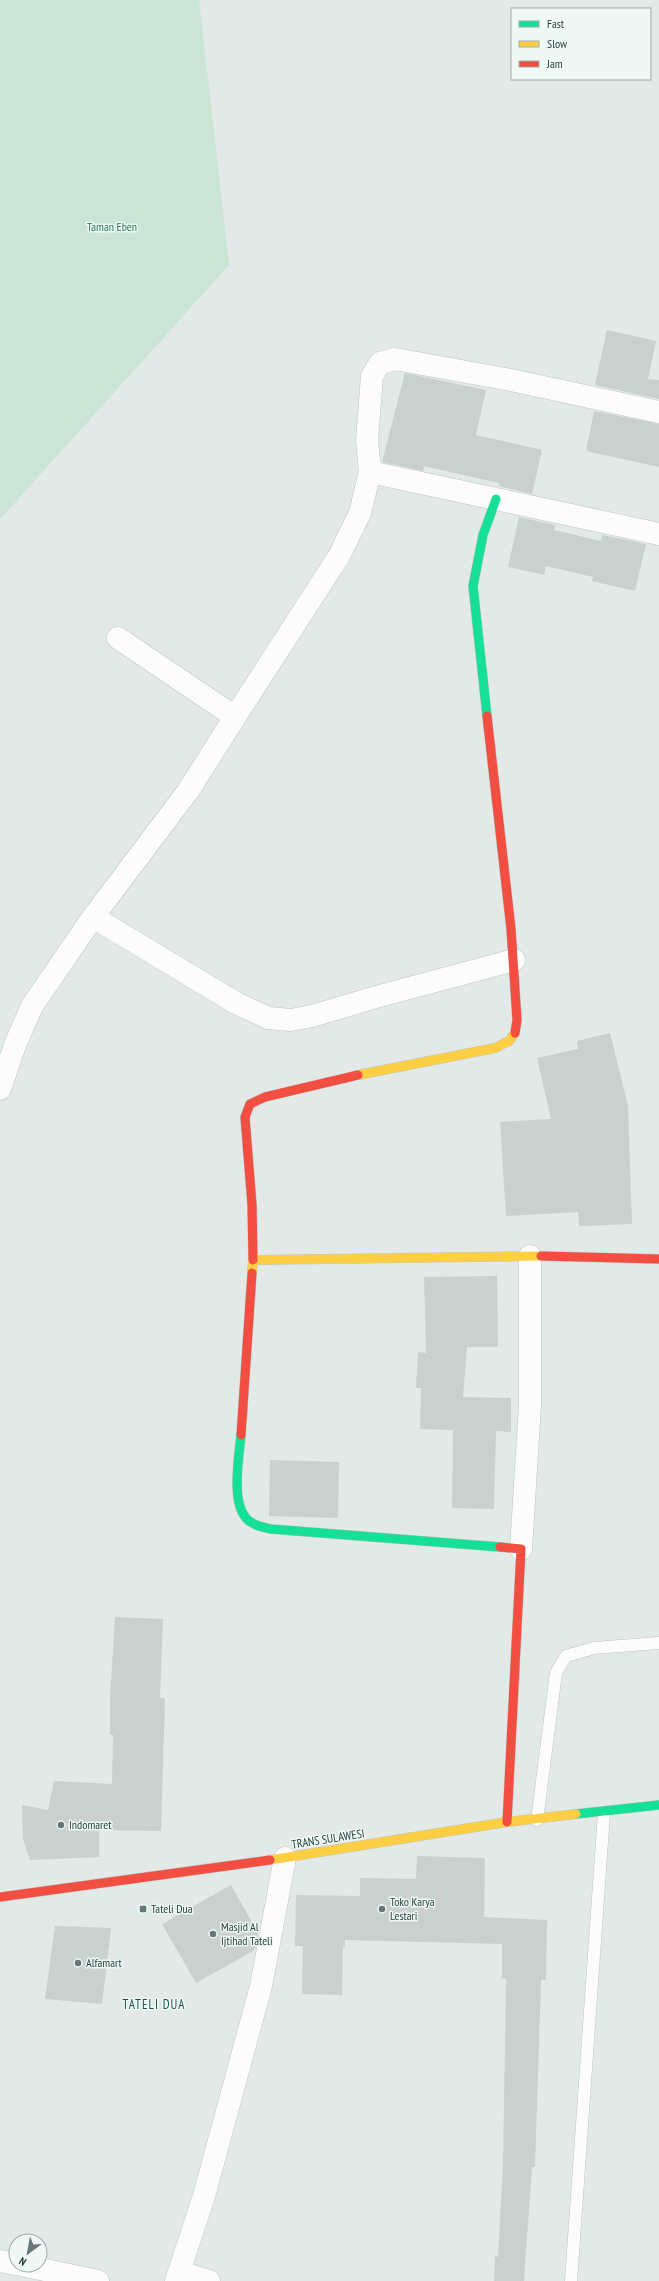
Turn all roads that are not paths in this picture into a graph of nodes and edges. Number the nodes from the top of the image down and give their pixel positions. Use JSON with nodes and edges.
{"nodes":[{"id":1,"x":659,"y":412,"type":"edge"},
{"id":2,"x":370,"y":472,"type":"junction"},
{"id":3,"x":496,"y":499,"type":"junction"},
{"id":4,"x":659,"y":534,"type":"edge"},
{"id":5,"x":118,"y":638,"type":"dead end"},
{"id":6,"x":235,"y":717,"type":"junction"},
{"id":7,"x":93,"y":917,"type":"junction"},
{"id":8,"x":514,"y":960,"type":"junction"},
{"id":9,"x":0,"y":1090,"type":"edge"},
{"id":10,"x":530,"y":1256,"type":"junction"},
{"id":11,"x":659,"y":1259,"type":"edge"},
{"id":12,"x":253,"y":1260,"type":"junction"},
{"id":13,"x":521,"y":1549,"type":"junction"},
{"id":14,"x":659,"y":1643,"type":"edge"},
{"id":15,"x":659,"y":1805,"type":"edge"},
{"id":16,"x":604,"y":1813,"type":"junction"},
{"id":17,"x":537,"y":1820,"type":"junction"},
{"id":18,"x":507,"y":1822,"type":"junction"},
{"id":19,"x":286,"y":1858,"type":"junction"},
{"id":20,"x":0,"y":1897,"type":"edge"},
{"id":21,"x":48,"y":2271,"type":"edge"},
{"id":22,"x":178,"y":2276,"type":"edge"},
{"id":23,"x":98,"y":2281,"type":"edge"},
{"id":24,"x":209,"y":2281,"type":"edge"},
{"id":25,"x":571,"y":2281,"type":"edge"}],
"edges":[{"from":1,"to":2,"type":"street"},
{"from":2,"to":3,"type":"street"},
{"from":2,"to":6,"type":"street"},
{"from":3,"to":4,"type":"street"},
{"from":3,"to":8,"type":"main road"},
{"from":5,"to":6,"type":"street"},
{"from":6,"to":7,"type":"street"},
{"from":7,"to":8,"type":"street"},
{"from":7,"to":9,"type":"street"},
{"from":8,"to":12,"type":"main road"},
{"from":10,"to":11,"type":"main road"},
{"from":10,"to":12,"type":"main road"},
{"from":10,"to":13,"type":"street"},
{"from":12,"to":13,"type":"main road"},
{"from":13,"to":18,"type":"main road"},
{"from":14,"to":17,"type":"lane"},
{"from":15,"to":16,"type":"main road","name":"TRANS SULAWESI"},
{"from":16,"to":17,"type":"main road","name":"TRANS SULAWESI"},
{"from":16,"to":25,"type":"lane"},
{"from":17,"to":18,"type":"main road","name":"TRANS SULAWESI"},
{"from":18,"to":19,"type":"main road","name":"TRANS SULAWESI"},
{"from":19,"to":20,"type":"main road","name":"TRANS SULAWESI"},
{"from":19,"to":22,"type":"street"},
{"from":21,"to":23,"type":"street"},
{"from":22,"to":24,"type":"street"}]}
